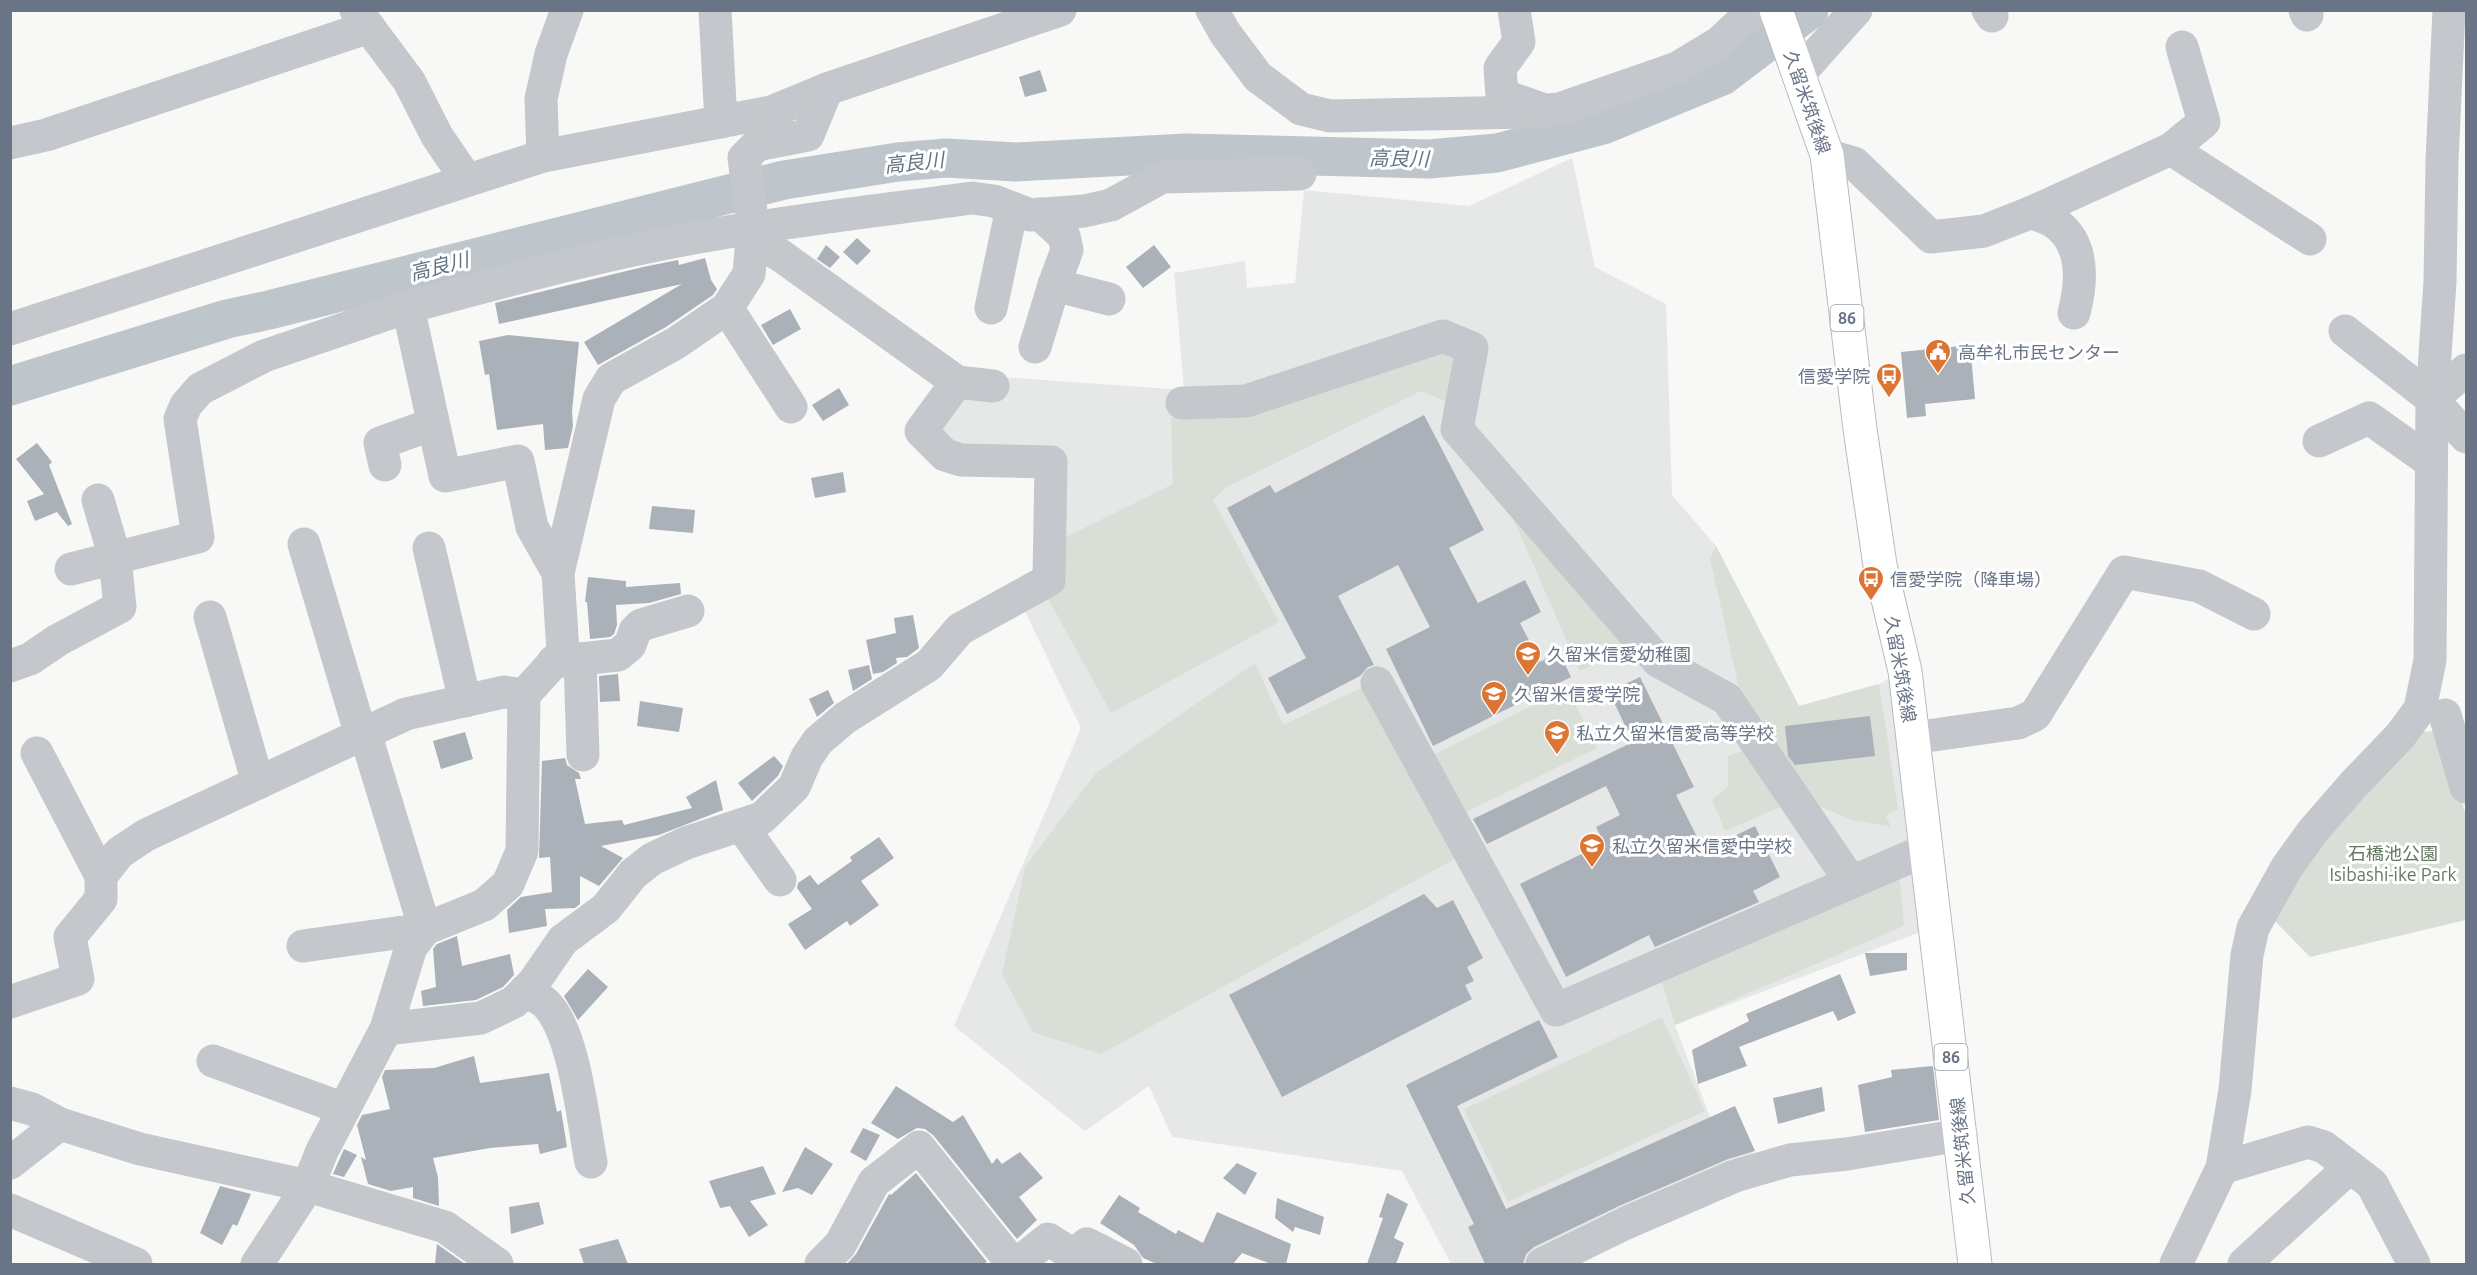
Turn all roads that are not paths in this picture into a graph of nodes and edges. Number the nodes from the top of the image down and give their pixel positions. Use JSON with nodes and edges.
{"nodes":[{"id":1,"x":567,"y":10,"type":"edge"},
{"id":2,"x":715,"y":10,"type":"edge"},
{"id":3,"x":1060,"y":10,"type":"edge"},
{"id":4,"x":1212,"y":10,"type":"edge"},
{"id":5,"x":1514,"y":10,"type":"edge"},
{"id":6,"x":1754,"y":10,"type":"edge"},
{"id":7,"x":1776,"y":10,"type":"edge"},
{"id":8,"x":1856,"y":10,"type":"edge"},
{"id":9,"x":2448,"y":10,"type":"edge"},
{"id":10,"x":363,"y":19,"type":"edge"},
{"id":11,"x":2182,"y":47,"type":"dead end"},
{"id":12,"x":1798,"y":75,"type":"junction"},
{"id":13,"x":2456,"y":75,"type":"edge"},
{"id":14,"x":827,"y":89,"type":"junction"},
{"id":15,"x":1546,"y":110,"type":"junction"},
{"id":16,"x":721,"y":122,"type":"junction"},
{"id":17,"x":10,"y":143,"type":"edge"},
{"id":18,"x":2171,"y":149,"type":"junction"},
{"id":19,"x":1827,"y":155,"type":"junction"},
{"id":20,"x":543,"y":156,"type":"junction"},
{"id":21,"x":2454,"y":159,"type":"edge"},
{"id":22,"x":1300,"y":174,"type":"dead end"},
{"id":23,"x":467,"y":180,"type":"junction"},
{"id":24,"x":1026,"y":211,"type":"junction"},
{"id":25,"x":2032,"y":212,"type":"junction"},
{"id":26,"x":753,"y":229,"type":"junction"},
{"id":27,"x":2310,"y":238,"type":"dead end"},
{"id":28,"x":1054,"y":285,"type":"junction"},
{"id":29,"x":2453,"y":291,"type":"edge"},
{"id":30,"x":1109,"y":299,"type":"dead end"},
{"id":31,"x":408,"y":307,"type":"junction"},
{"id":32,"x":727,"y":308,"type":"junction"},
{"id":33,"x":991,"y":308,"type":"dead end"},
{"id":34,"x":2074,"y":314,"type":"dead end"},
{"id":35,"x":10,"y":328,"type":"edge"},
{"id":36,"x":2344,"y":331,"type":"dead end"},
{"id":37,"x":1035,"y":347,"type":"dead end"},
{"id":38,"x":2466,"y":370,"type":"edge"},
{"id":39,"x":957,"y":382,"type":"junction"},
{"id":40,"x":993,"y":386,"type":"dead end"},
{"id":41,"x":2432,"y":399,"type":"junction"},
{"id":42,"x":1182,"y":403,"type":"dead end"},
{"id":43,"x":791,"y":407,"type":"dead end"},
{"id":44,"x":433,"y":424,"type":"junction"},
{"id":45,"x":2466,"y":437,"type":"edge"},
{"id":46,"x":2319,"y":441,"type":"dead end"},
{"id":47,"x":2431,"y":462,"type":"junction"},
{"id":48,"x":385,"y":465,"type":"dead end"},
{"id":49,"x":98,"y":500,"type":"dead end"},
{"id":50,"x":304,"y":544,"type":"dead end"},
{"id":51,"x":429,"y":548,"type":"dead end"},
{"id":52,"x":115,"y":558,"type":"junction"},
{"id":53,"x":71,"y":569,"type":"dead end"},
{"id":54,"x":558,"y":573,"type":"junction"},
{"id":55,"x":688,"y":611,"type":"dead end"},
{"id":56,"x":2254,"y":614,"type":"dead end"},
{"id":57,"x":210,"y":617,"type":"dead end"},
{"id":58,"x":567,"y":661,"type":"junction"},
{"id":59,"x":10,"y":666,"type":"edge"},
{"id":60,"x":1377,"y":683,"type":"dead end"},
{"id":61,"x":524,"y":694,"type":"junction"},
{"id":62,"x":465,"y":701,"type":"junction"},
{"id":63,"x":2444,"y":710,"type":"edge"},
{"id":64,"x":363,"y":734,"type":"junction"},
{"id":65,"x":1913,"y":738,"type":"junction"},
{"id":66,"x":37,"y":753,"type":"dead end"},
{"id":67,"x":583,"y":755,"type":"dead end"},
{"id":68,"x":258,"y":783,"type":"junction"},
{"id":69,"x":2466,"y":787,"type":"edge"},
{"id":70,"x":741,"y":825,"type":"junction"},
{"id":71,"x":1926,"y":850,"type":"junction"},
{"id":72,"x":101,"y":876,"type":"junction"},
{"id":73,"x":780,"y":880,"type":"dead end"},
{"id":74,"x":1851,"y":882,"type":"junction"},
{"id":75,"x":425,"y":929,"type":"junction"},
{"id":76,"x":303,"y":946,"type":"dead end"},
{"id":77,"x":525,"y":991,"type":"junction"},
{"id":78,"x":10,"y":1002,"type":"edge"},
{"id":79,"x":386,"y":1029,"type":"junction"},
{"id":80,"x":213,"y":1061,"type":"dead end"},
{"id":81,"x":10,"y":1103,"type":"edge"},
{"id":82,"x":344,"y":1108,"type":"junction"},
{"id":83,"x":60,"y":1125,"type":"junction"},
{"id":84,"x":1961,"y":1135,"type":"junction"},
{"id":85,"x":591,"y":1162,"type":"dead end"},
{"id":86,"x":10,"y":1163,"type":"edge"},
{"id":87,"x":2350,"y":1167,"type":"junction"},
{"id":88,"x":2222,"y":1168,"type":"junction"},
{"id":89,"x":308,"y":1186,"type":"junction"},
{"id":90,"x":10,"y":1210,"type":"edge"},
{"id":91,"x":1073,"y":1260,"type":"edge"},
{"id":92,"x":136,"y":1264,"type":"edge"},
{"id":93,"x":257,"y":1264,"type":"edge"},
{"id":94,"x":497,"y":1264,"type":"edge"},
{"id":95,"x":821,"y":1264,"type":"edge"},
{"id":96,"x":1015,"y":1264,"type":"edge"},
{"id":97,"x":1126,"y":1264,"type":"edge"},
{"id":98,"x":1542,"y":1264,"type":"edge"},
{"id":99,"x":1975,"y":1264,"type":"edge"},
{"id":100,"x":2176,"y":1264,"type":"edge"},
{"id":101,"x":2246,"y":1264,"type":"edge"},
{"id":102,"x":2414,"y":1264,"type":"edge"}],
"edges":[{"from":1,"to":20,"type":"street"},
{"from":2,"to":16,"type":"street"},
{"from":3,"to":14,"type":"street"},
{"from":4,"to":15,"type":"street"},
{"from":5,"to":15,"type":"street"},
{"from":6,"to":15,"type":"street"},
{"from":7,"to":12,"type":"main road","name":"久留米筑後線","number":"86"},
{"from":8,"to":12,"type":"street"},
{"from":9,"to":13,"type":"street"},
{"from":10,"to":17,"type":"street"},
{"from":10,"to":23,"type":"street"},
{"from":11,"to":18,"type":"street"},
{"from":12,"to":19,"type":"main road","name":"久留米筑後線","number":"86"},
{"from":13,"to":21,"type":"street"},
{"from":14,"to":16,"type":"street"},
{"from":14,"to":26,"type":"street"},
{"from":16,"to":20,"type":"street"},
{"from":18,"to":25,"type":"street"},
{"from":18,"to":27,"type":"street"},
{"from":19,"to":25,"type":"street"},
{"from":19,"to":65,"type":"main road","name":"久留米筑後線","number":"86"},
{"from":20,"to":23,"type":"street"},
{"from":21,"to":29,"type":"street"},
{"from":22,"to":24,"type":"street"},
{"from":23,"to":35,"type":"street"},
{"from":24,"to":26,"type":"street"},
{"from":24,"to":28,"type":"street"},
{"from":24,"to":33,"type":"street"},
{"from":25,"to":34,"type":"street"},
{"from":26,"to":31,"type":"street"},
{"from":26,"to":32,"type":"street"},
{"from":26,"to":39,"type":"street"},
{"from":28,"to":30,"type":"street"},
{"from":28,"to":37,"type":"street"},
{"from":29,"to":41,"type":"street"},
{"from":31,"to":44,"type":"street"},
{"from":31,"to":52,"type":"street"},
{"from":32,"to":43,"type":"street"},
{"from":32,"to":54,"type":"street"},
{"from":36,"to":41,"type":"street"},
{"from":38,"to":41,"type":"street"},
{"from":39,"to":40,"type":"street"},
{"from":39,"to":70,"type":"street"},
{"from":41,"to":45,"type":"street"},
{"from":41,"to":47,"type":"street"},
{"from":42,"to":74,"type":"street"},
{"from":44,"to":48,"type":"street"},
{"from":44,"to":54,"type":"street"},
{"from":46,"to":47,"type":"street"},
{"from":47,"to":63,"type":"street"},
{"from":49,"to":52,"type":"street"},
{"from":50,"to":64,"type":"street"},
{"from":51,"to":62,"type":"street"},
{"from":52,"to":53,"type":"street"},
{"from":52,"to":59,"type":"street"},
{"from":54,"to":58,"type":"street"},
{"from":55,"to":58,"type":"street"},
{"from":56,"to":65,"type":"street"},
{"from":57,"to":68,"type":"street"},
{"from":58,"to":61,"type":"street"},
{"from":58,"to":67,"type":"street"},
{"from":60,"to":74,"type":"street"},
{"from":61,"to":62,"type":"street"},
{"from":61,"to":75,"type":"street"},
{"from":62,"to":64,"type":"street"},
{"from":63,"to":69,"type":"street"},
{"from":63,"to":88,"type":"street"},
{"from":64,"to":68,"type":"street"},
{"from":64,"to":75,"type":"street"},
{"from":65,"to":71,"type":"main road","name":"久留米筑後線","number":"86"},
{"from":66,"to":72,"type":"street"},
{"from":68,"to":72,"type":"street"},
{"from":70,"to":73,"type":"street"},
{"from":70,"to":77,"type":"street"},
{"from":71,"to":74,"type":"street"},
{"from":71,"to":84,"type":"main road","name":"久留米筑後線","number":"86"},
{"from":72,"to":78,"type":"street"},
{"from":75,"to":76,"type":"street"},
{"from":75,"to":79,"type":"street"},
{"from":77,"to":79,"type":"street"},
{"from":77,"to":85,"type":"street"},
{"from":79,"to":82,"type":"street"},
{"from":80,"to":82,"type":"street"},
{"from":81,"to":83,"type":"street"},
{"from":82,"to":89,"type":"street"},
{"from":83,"to":86,"type":"street"},
{"from":83,"to":89,"type":"street"},
{"from":84,"to":98,"type":"street"},
{"from":84,"to":99,"type":"main road","name":"久留米筑後線","number":"86"},
{"from":87,"to":88,"type":"street"},
{"from":87,"to":101,"type":"street"},
{"from":87,"to":102,"type":"street"},
{"from":88,"to":100,"type":"street"},
{"from":89,"to":93,"type":"street"},
{"from":89,"to":94,"type":"street"},
{"from":90,"to":92,"type":"street"},
{"from":91,"to":96,"type":"street"},
{"from":91,"to":97,"type":"street"},
{"from":95,"to":96,"type":"street"}]}
